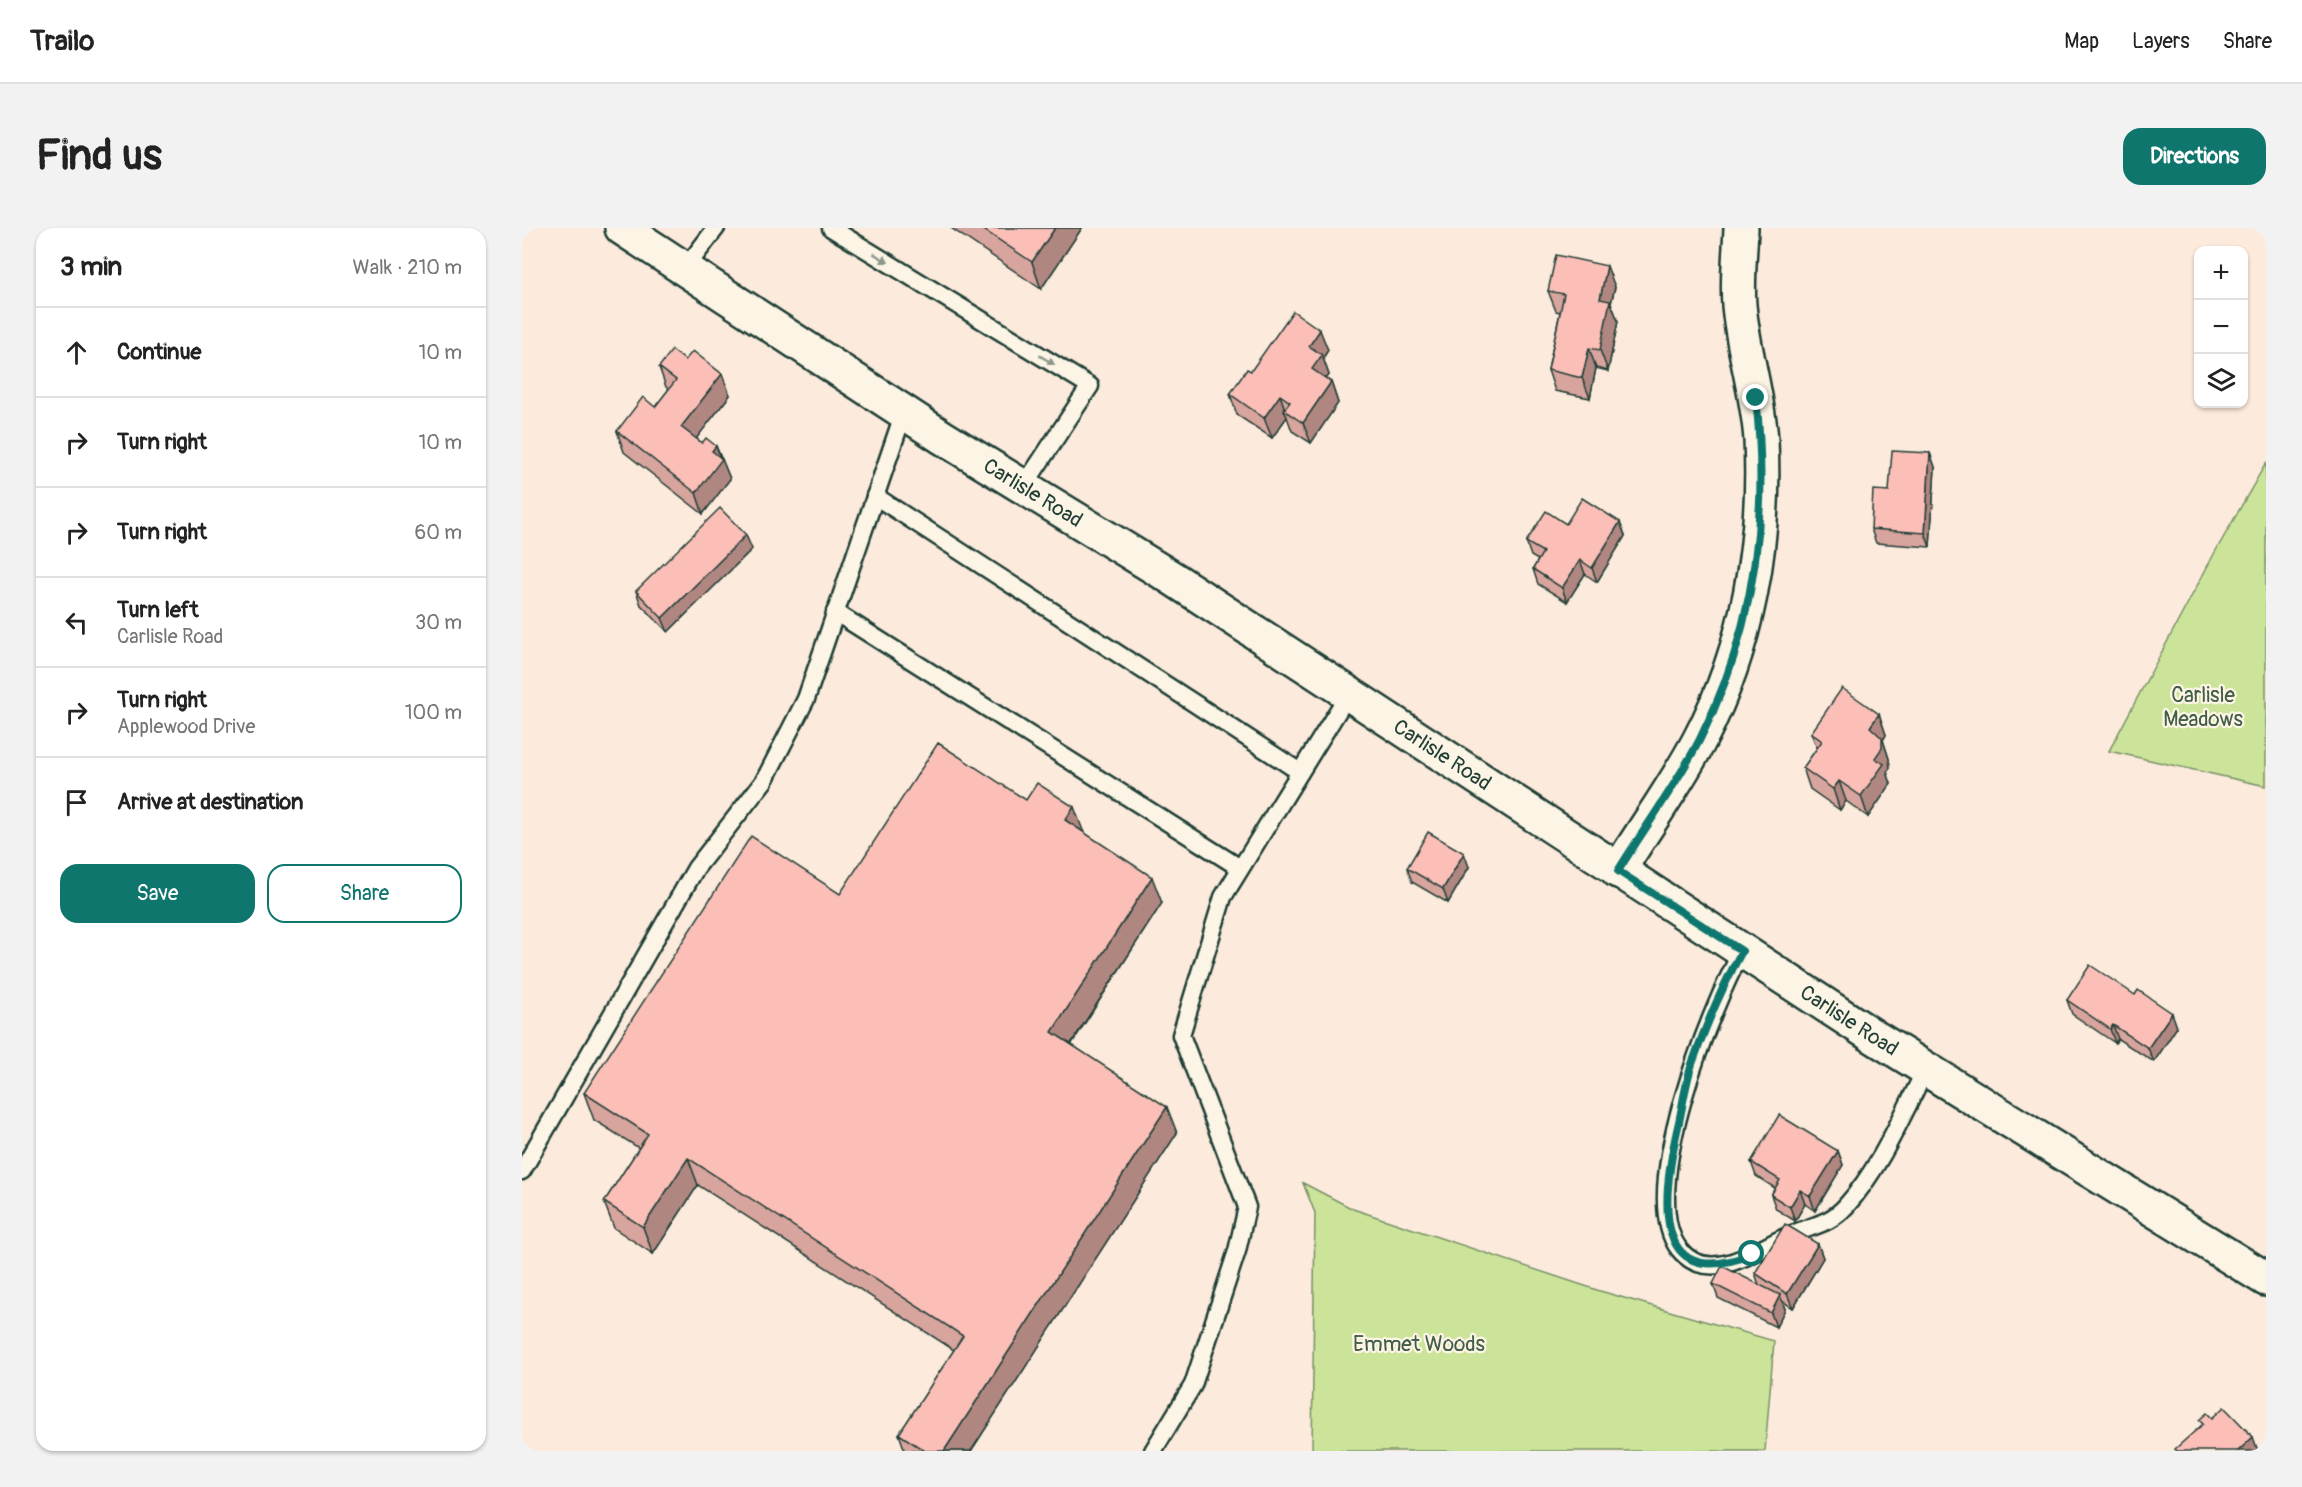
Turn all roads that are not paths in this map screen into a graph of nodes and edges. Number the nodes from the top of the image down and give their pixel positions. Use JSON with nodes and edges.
{"nodes":[{"id":1,"x":622,"y":228,"type":"edge"},
{"id":2,"x":716,"y":228,"type":"edge"},
{"id":3,"x":831,"y":228,"type":"edge"},
{"id":4,"x":1741,"y":228,"type":"edge"},
{"id":5,"x":684,"y":270,"type":"junction"},
{"id":6,"x":904,"y":412,"type":"junction"},
{"id":7,"x":1024,"y":486,"type":"junction"},
{"id":8,"x":875,"y":496,"type":"junction"},
{"id":9,"x":835,"y":612,"type":"junction"},
{"id":10,"x":1349,"y":693,"type":"junction"},
{"id":11,"x":1300,"y":772,"type":"junction"},
{"id":12,"x":1240,"y":868,"type":"junction"},
{"id":13,"x":1618,"y":871,"type":"junction"},
{"id":14,"x":1742,"y":951,"type":"junction"},
{"id":15,"x":1926,"y":1069,"type":"junction"},
{"id":16,"x":522,"y":1171,"type":"edge"},
{"id":17,"x":2266,"y":1279,"type":"edge"},
{"id":18,"x":1153,"y":1451,"type":"edge"}],
"edges":[{"from":1,"to":5,"type":"main road","name":"Carlisle Road"},
{"from":2,"to":5,"type":"lane"},
{"from":3,"to":7,"type":"lane","one_way":true},
{"from":4,"to":13,"type":"main road"},
{"from":5,"to":6,"type":"main road","name":"Carlisle Road"},
{"from":6,"to":7,"type":"main road","name":"Carlisle Road"},
{"from":6,"to":8,"type":"lane"},
{"from":7,"to":10,"type":"main road","name":"Carlisle Road"},
{"from":8,"to":9,"type":"lane"},
{"from":8,"to":11,"type":"lane"},
{"from":9,"to":12,"type":"lane"},
{"from":9,"to":16,"type":"lane"},
{"from":10,"to":11,"type":"lane"},
{"from":10,"to":13,"type":"main road","name":"Carlisle Road"},
{"from":11,"to":12,"type":"lane"},
{"from":12,"to":18,"type":"lane"},
{"from":13,"to":14,"type":"main road","name":"Carlisle Road"},
{"from":14,"to":15,"type":"main road","name":"Carlisle Road"},
{"from":14,"to":15,"type":"lane"},
{"from":15,"to":17,"type":"main road","name":"Carlisle Road"}]}
